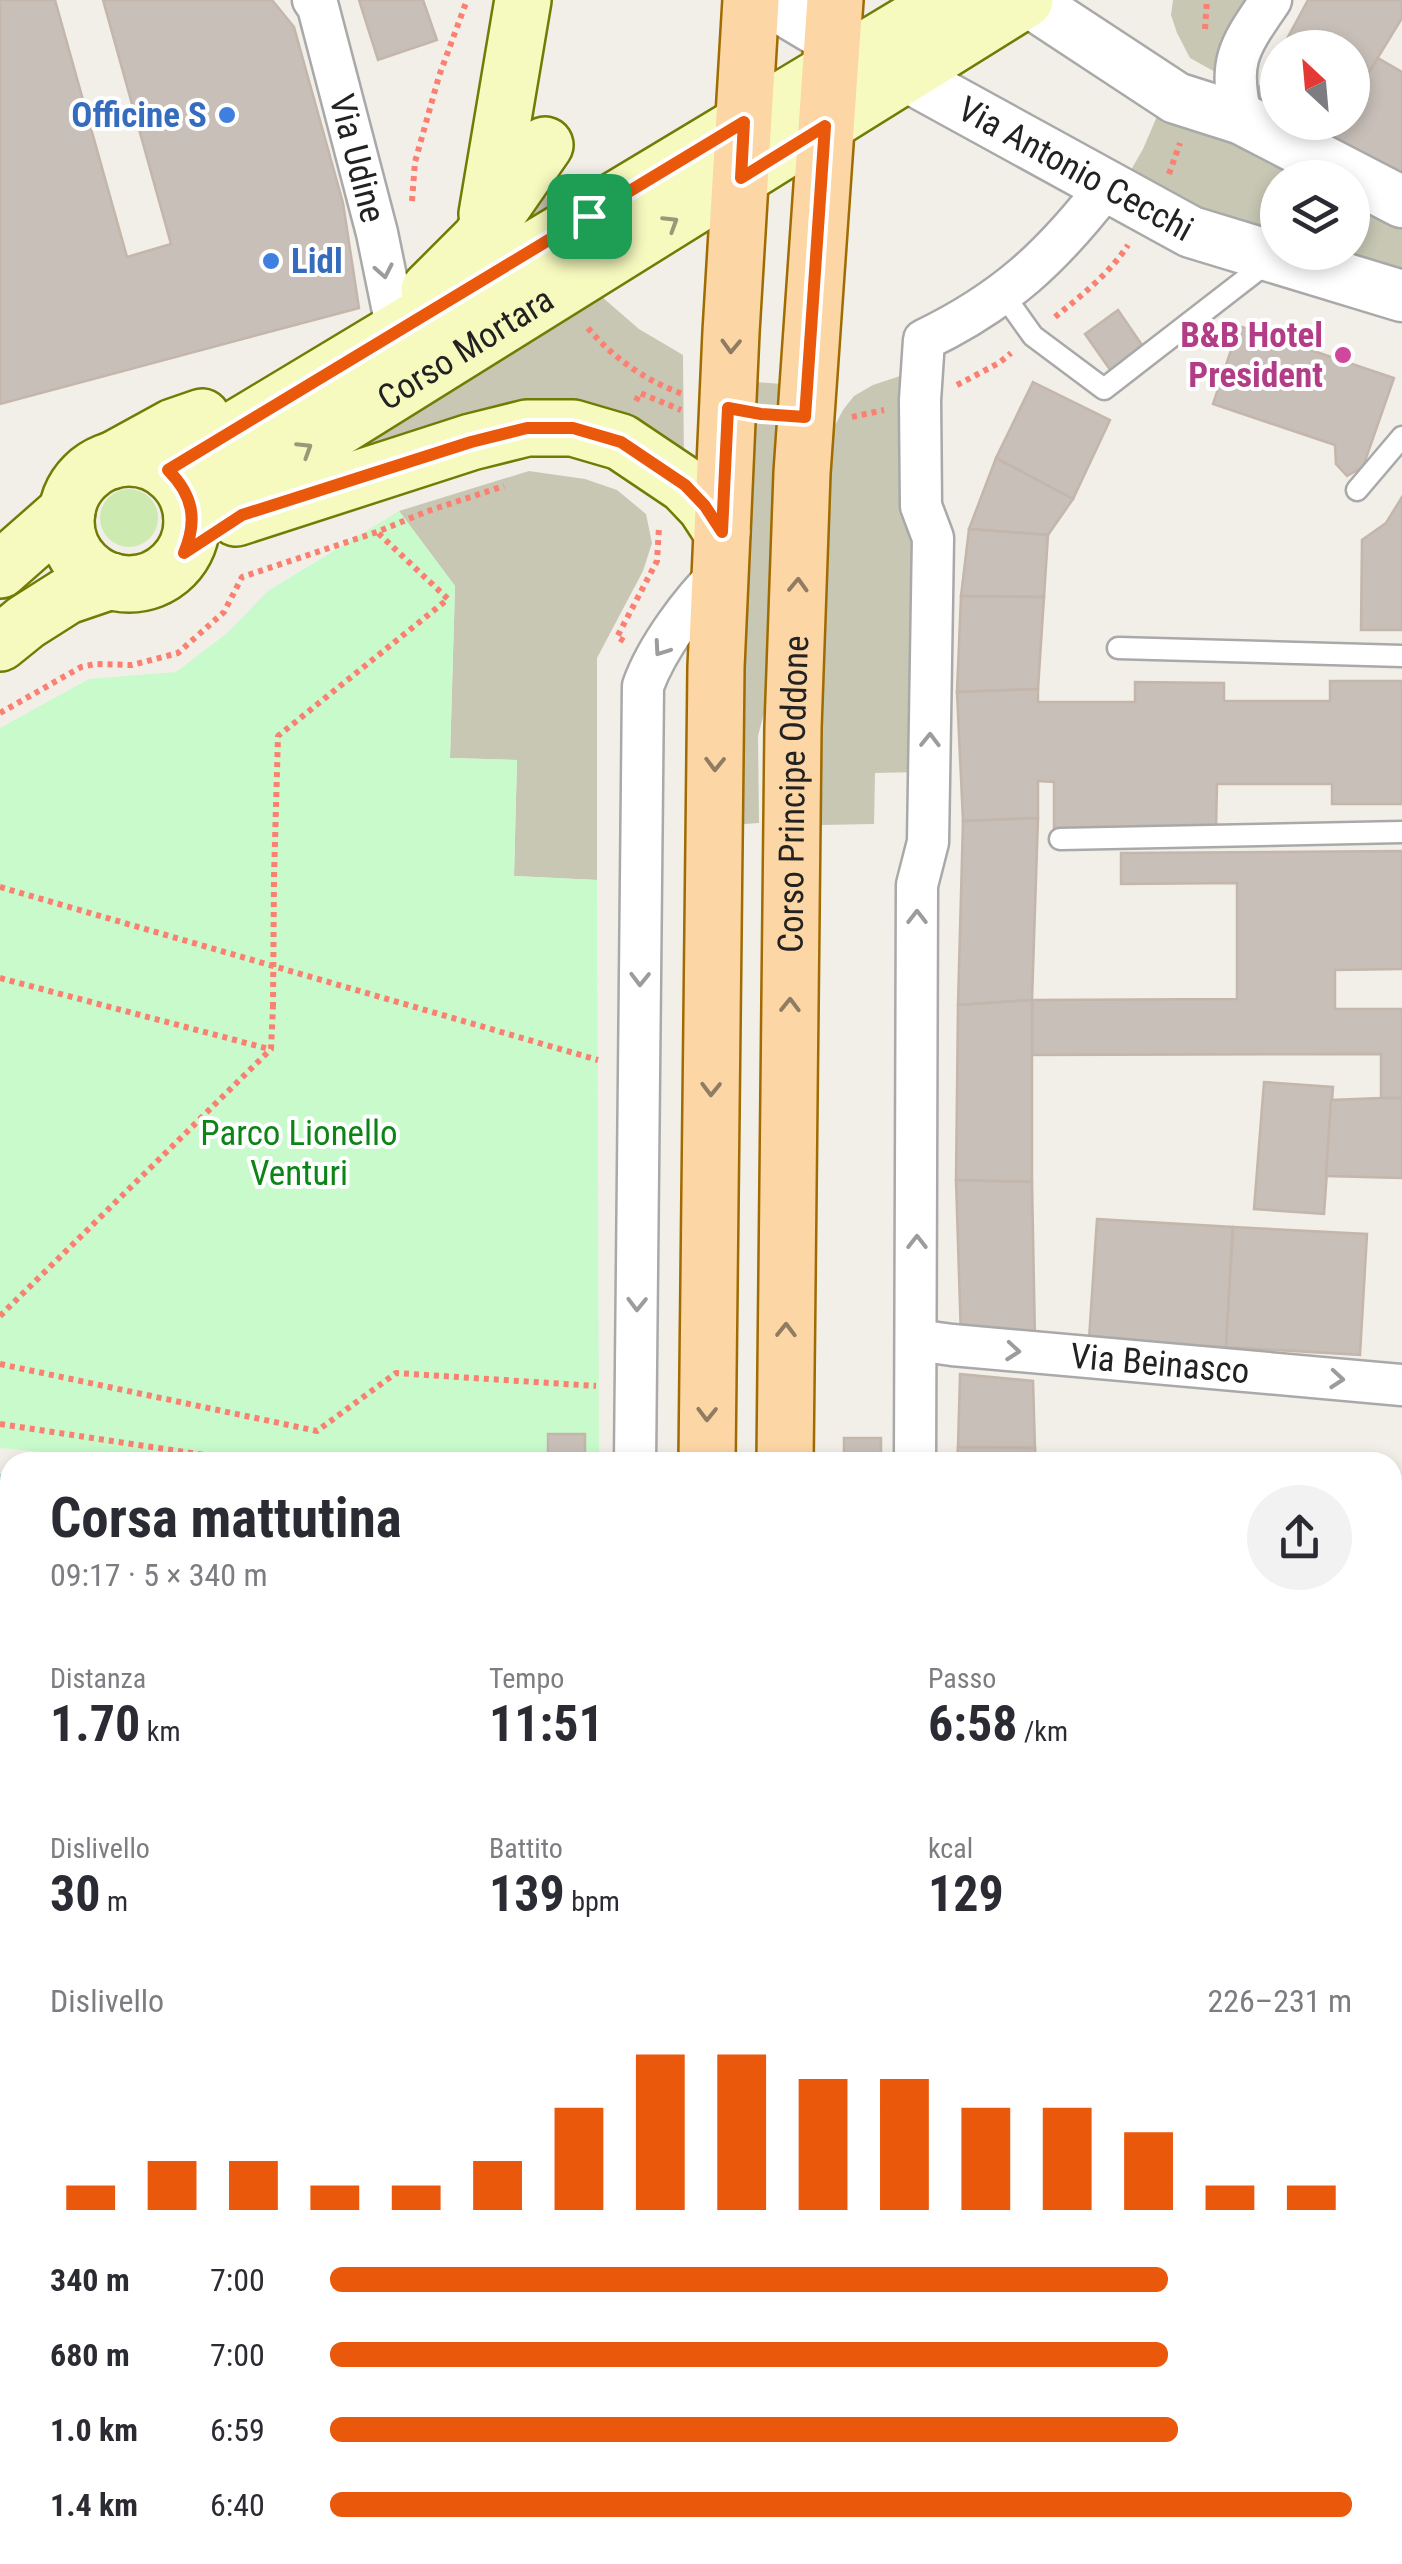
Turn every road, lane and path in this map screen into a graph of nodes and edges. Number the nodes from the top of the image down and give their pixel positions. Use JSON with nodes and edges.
{"nodes":[{"id":1,"x":313,"y":0,"type":"edge"},
{"id":2,"x":467,"y":0,"type":"edge"},
{"id":3,"x":523,"y":0,"type":"edge"},
{"id":4,"x":751,"y":0,"type":"edge"},
{"id":5,"x":766,"y":0,"type":"edge"},
{"id":6,"x":948,"y":0,"type":"edge"},
{"id":7,"x":1026,"y":0,"type":"edge"},
{"id":8,"x":1272,"y":0,"type":"edge"},
{"id":9,"x":852,"y":47,"type":"edge"},
{"id":10,"x":1242,"y":119,"type":"junction"},
{"id":11,"x":744,"y":122,"type":"junction"},
{"id":12,"x":825,"y":126,"type":"junction"},
{"id":13,"x":545,"y":145,"type":"dead end"},
{"id":14,"x":741,"y":178,"type":"junction"},
{"id":15,"x":1107,"y":186,"type":"junction"},
{"id":16,"x":1402,"y":202,"type":"edge"},
{"id":17,"x":411,"y":218,"type":"dead end"},
{"id":18,"x":484,"y":231,"type":"junction"},
{"id":19,"x":1260,"y":254,"type":"edge"},
{"id":20,"x":1260,"y":269,"type":"edge"},
{"id":21,"x":1314,"y":270,"type":"edge"},
{"id":22,"x":561,"y":291,"type":"junction"},
{"id":23,"x":1003,"y":294,"type":"junction"},
{"id":24,"x":1402,"y":296,"type":"edge"},
{"id":25,"x":395,"y":320,"type":"junction"},
{"id":26,"x":728,"y":408,"type":"junction"},
{"id":27,"x":1402,"y":436,"type":"edge"},
{"id":28,"x":111,"y":460,"type":"junction"},
{"id":29,"x":168,"y":470,"type":"junction"},
{"id":30,"x":513,"y":483,"type":"dead end"},
{"id":31,"x":1356,"y":490,"type":"dead end"},
{"id":32,"x":67,"y":511,"type":"junction"},
{"id":33,"x":659,"y":525,"type":"dead end"},
{"id":34,"x":377,"y":532,"type":"junction"},
{"id":35,"x":188,"y":536,"type":"junction"},
{"id":36,"x":721,"y":552,"type":"junction"},
{"id":37,"x":0,"y":570,"type":"edge"},
{"id":38,"x":112,"y":582,"type":"junction"},
{"id":39,"x":618,"y":636,"type":"dead end"},
{"id":40,"x":0,"y":643,"type":"edge"},
{"id":41,"x":1118,"y":648,"type":"dead end"},
{"id":42,"x":1402,"y":656,"type":"edge"},
{"id":43,"x":0,"y":713,"type":"edge"},
{"id":44,"x":1402,"y":832,"type":"edge"},
{"id":45,"x":1060,"y":839,"type":"dead end"},
{"id":46,"x":0,"y":887,"type":"edge"},
{"id":47,"x":0,"y":978,"type":"edge"},
{"id":48,"x":271,"y":1049,"type":"junction"},
{"id":49,"x":598,"y":1060,"type":"dead end"},
{"id":50,"x":0,"y":1316,"type":"edge"},
{"id":51,"x":916,"y":1340,"type":"junction"},
{"id":52,"x":0,"y":1364,"type":"edge"},
{"id":53,"x":1402,"y":1385,"type":"edge"},
{"id":54,"x":612,"y":1387,"type":"dead end"},
{"id":55,"x":0,"y":1424,"type":"edge"},
{"id":56,"x":185,"y":1452,"type":"edge"},
{"id":57,"x":635,"y":1452,"type":"edge"},
{"id":58,"x":707,"y":1452,"type":"edge"},
{"id":59,"x":785,"y":1452,"type":"edge"},
{"id":60,"x":915,"y":1452,"type":"edge"}],
"edges":[{"from":1,"to":25,"type":"street","name":"Via Udine","one_way":true},
{"from":2,"to":17,"type":"path"},
{"from":3,"to":18,"type":"main road"},
{"from":4,"to":11,"type":"main road"},
{"from":5,"to":9,"type":"street","name":"Via Antonio Cecchi"},
{"from":6,"to":9,"type":"main road","name":"Corso Mortara"},
{"from":7,"to":9,"type":"main road"},
{"from":7,"to":10,"type":"street"},
{"from":8,"to":10,"type":"street"},
{"from":9,"to":11,"type":"main road","name":"Corso Mortara"},
{"from":9,"to":12,"type":"main road","name":"Corso Principe Oddone"},
{"from":9,"to":12,"type":"main road","name":"Corso Mortara"},
{"from":9,"to":15,"type":"street","name":"Via Antonio Cecchi"},
{"from":10,"to":16,"type":"street"},
{"from":11,"to":14,"type":"main road"},
{"from":11,"to":29,"type":"main road","name":"Corso Mortara"},
{"from":12,"to":14,"type":"main road","name":"Corso Mortara"},
{"from":59,"to":12,"type":"main road","name":"Corso Principe Oddone","one_way":true},
{"from":13,"to":18,"type":"main road"},
{"from":22,"to":14,"type":"main road","name":"Corso Mortara","one_way":true},
{"from":14,"to":26,"type":"main road","one_way":true},
{"from":15,"to":19,"type":"street","name":"Via Antonio Cecchi"},
{"from":15,"to":23,"type":"street"},
{"from":18,"to":25,"type":"main road"},
{"from":20,"to":23,"type":"lane"},
{"from":21,"to":24,"type":"street","name":"Via Antonio Cecchi"},
{"from":22,"to":26,"type":"path"},
{"from":35,"to":22,"type":"main road","name":"Corso Mortara","one_way":true},
{"from":51,"to":23,"type":"street","one_way":true},
{"from":25,"to":28,"type":"main road"},
{"from":26,"to":36,"type":"main road"},
{"from":27,"to":31,"type":"lane"},
{"from":28,"to":29,"type":"main road"},
{"from":28,"to":32,"type":"main road"},
{"from":29,"to":35,"type":"main road"},
{"from":30,"to":34,"type":"path"},
{"from":32,"to":37,"type":"main road"},
{"from":32,"to":38,"type":"main road"},
{"from":33,"to":39,"type":"path"},
{"from":34,"to":43,"type":"path"},
{"from":34,"to":48,"type":"path","bridge":true},
{"from":35,"to":36,"type":"main road"},
{"from":35,"to":38,"type":"main road"},
{"from":36,"to":57,"type":"street","one_way":true},
{"from":36,"to":58,"type":"main road","one_way":true},
{"from":38,"to":40,"type":"main road"},
{"from":41,"to":42,"type":"lane"},
{"from":44,"to":45,"type":"lane"},
{"from":46,"to":49,"type":"path"},
{"from":47,"to":48,"type":"path"},
{"from":48,"to":50,"type":"path"},
{"from":51,"to":53,"type":"street","name":"Via Beinasco","one_way":true},
{"from":51,"to":60,"type":"street"},
{"from":52,"to":54,"type":"path"},
{"from":55,"to":56,"type":"path"}]}
